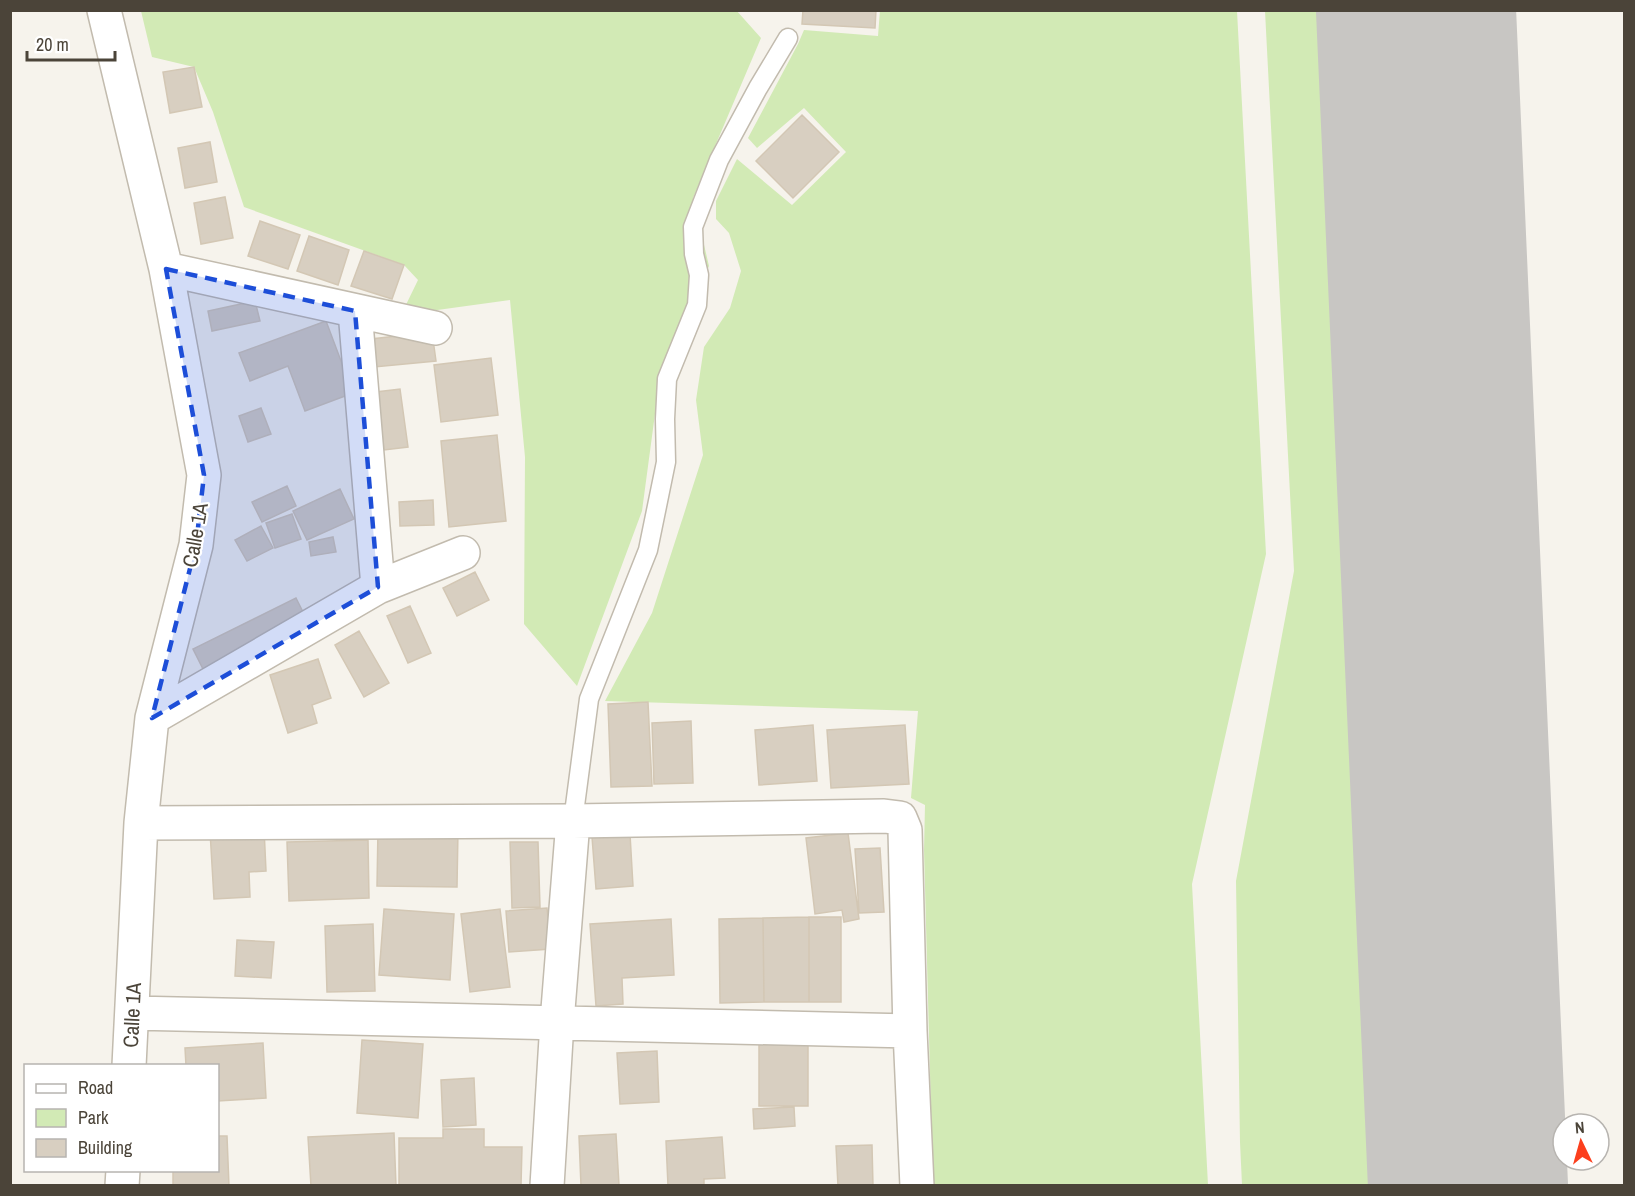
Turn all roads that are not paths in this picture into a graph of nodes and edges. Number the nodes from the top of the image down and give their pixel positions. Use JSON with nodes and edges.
{"nodes":[{"id":1,"x":104,"y":10,"type":"edge"},
{"id":2,"x":788,"y":38,"type":"dead end"},
{"id":3,"x":166,"y":269,"type":"junction"},
{"id":4,"x":355,"y":311,"type":"junction"},
{"id":5,"x":435,"y":328,"type":"dead end"},
{"id":6,"x":463,"y":553,"type":"dead end"},
{"id":7,"x":378,"y":587,"type":"junction"},
{"id":8,"x":152,"y":718,"type":"junction"},
{"id":9,"x":573,"y":821,"type":"junction"},
{"id":10,"x":141,"y":823,"type":"junction"},
{"id":11,"x":132,"y":1013,"type":"junction"},
{"id":12,"x":557,"y":1022,"type":"junction"},
{"id":13,"x":910,"y":1031,"type":"junction"},
{"id":14,"x":129,"y":1064,"type":"edge"},
{"id":15,"x":547,"y":1185,"type":"edge"},
{"id":16,"x":917,"y":1185,"type":"edge"}],
"edges":[{"from":1,"to":3,"type":"street","name":"Calle 1A"},
{"from":2,"to":9,"type":"lane"},
{"from":3,"to":4,"type":"street"},
{"from":3,"to":8,"type":"street","name":"Calle 1A"},
{"from":4,"to":5,"type":"street"},
{"from":4,"to":7,"type":"street"},
{"from":6,"to":7,"type":"street"},
{"from":7,"to":8,"type":"street"},
{"from":8,"to":10,"type":"street","name":"Calle 1A"},
{"from":9,"to":10,"type":"street"},
{"from":9,"to":12,"type":"street"},
{"from":9,"to":13,"type":"street"},
{"from":10,"to":11,"type":"street","name":"Calle 1A"},
{"from":11,"to":12,"type":"street"},
{"from":11,"to":14,"type":"street","name":"Calle 1A"},
{"from":12,"to":13,"type":"street"},
{"from":12,"to":15,"type":"street"},
{"from":13,"to":16,"type":"street"}]}
